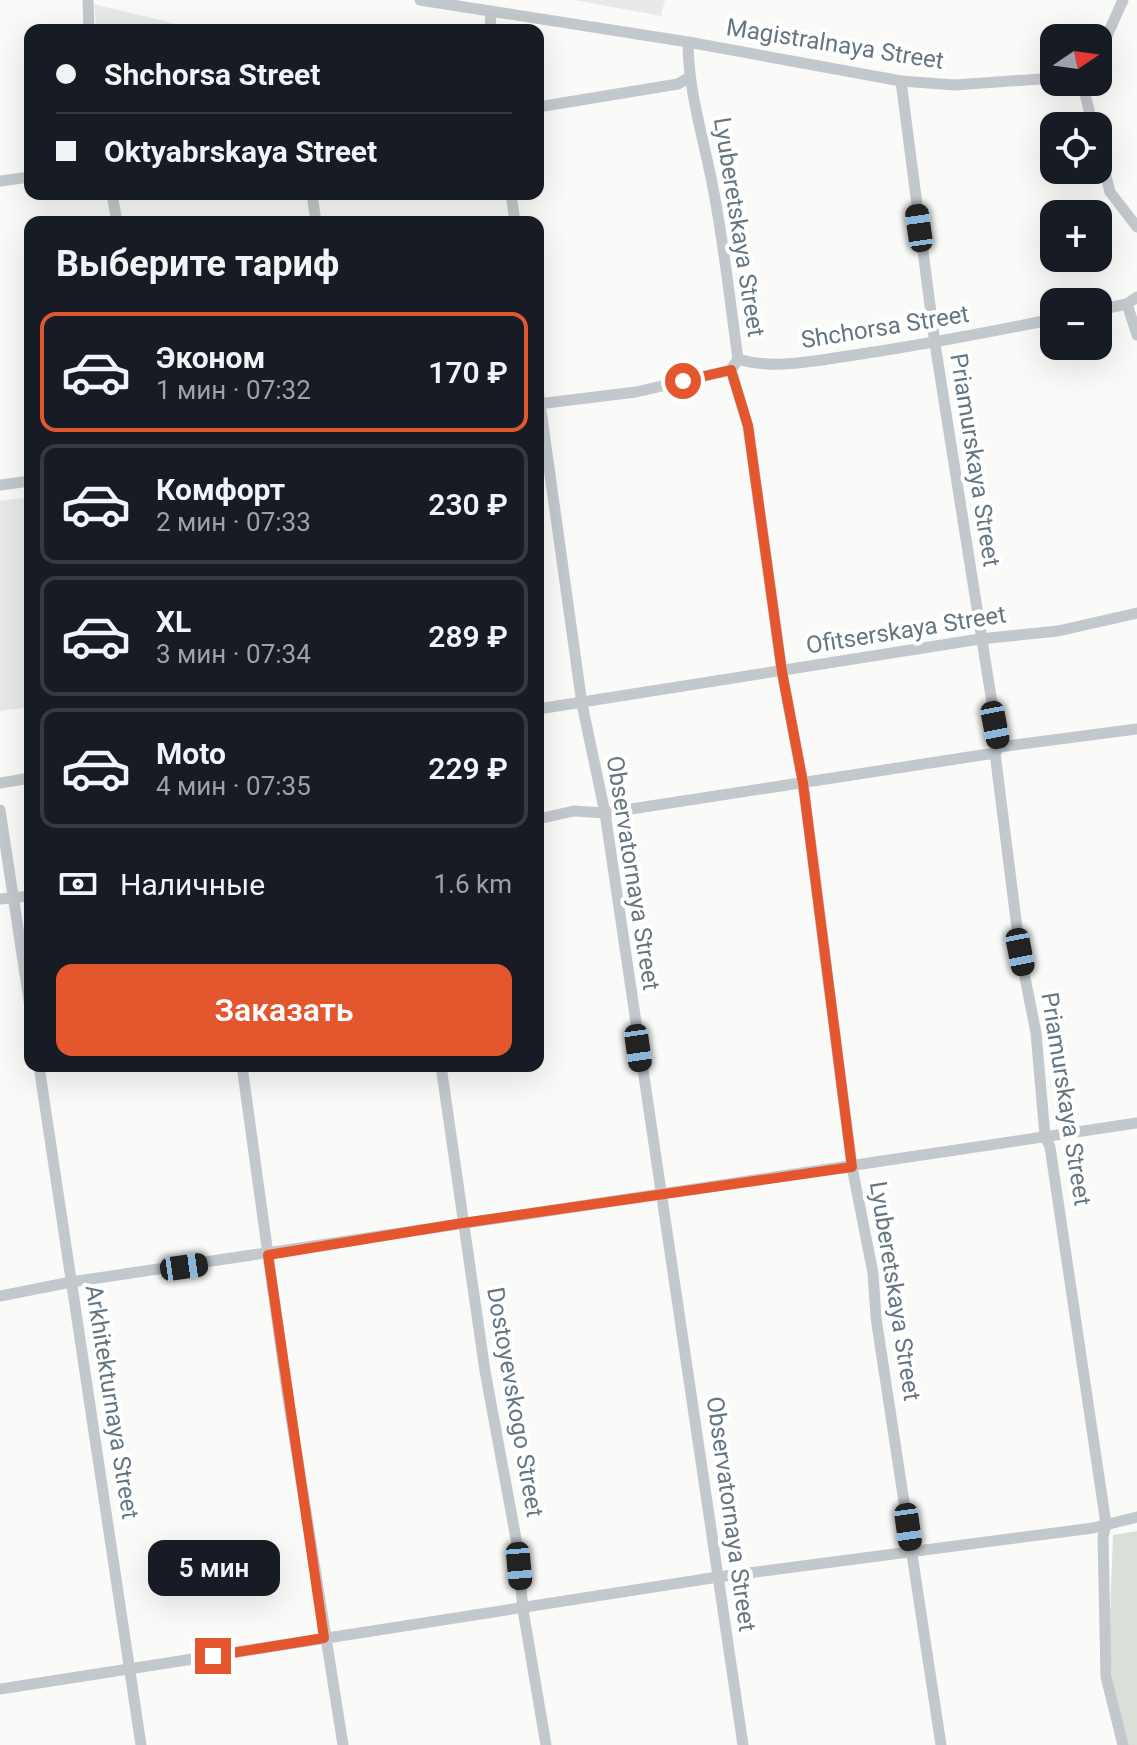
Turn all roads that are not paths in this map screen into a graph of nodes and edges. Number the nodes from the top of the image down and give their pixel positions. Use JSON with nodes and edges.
{"nodes":[{"id":1,"x":88,"y":0,"type":"edge"},
{"id":2,"x":420,"y":0,"type":"edge"},
{"id":3,"x":1123,"y":0,"type":"edge"},
{"id":4,"x":491,"y":12,"type":"junction"},
{"id":5,"x":89,"y":24,"type":"edge"},
{"id":6,"x":490,"y":24,"type":"edge"},
{"id":7,"x":1112,"y":25,"type":"edge"},
{"id":8,"x":688,"y":42,"type":"junction"},
{"id":9,"x":688,"y":78,"type":"junction"},
{"id":10,"x":1040,"y":79,"type":"edge"},
{"id":11,"x":901,"y":81,"type":"junction"},
{"id":12,"x":544,"y":106,"type":"edge"},
{"id":13,"x":24,"y":178,"type":"edge"},
{"id":14,"x":0,"y":181,"type":"edge"},
{"id":15,"x":1108,"y":184,"type":"edge"},
{"id":16,"x":1137,"y":227,"type":"edge"},
{"id":17,"x":1132,"y":300,"type":"edge"},
{"id":18,"x":1112,"y":306,"type":"edge"},
{"id":19,"x":1040,"y":322,"type":"edge"},
{"id":20,"x":1137,"y":335,"type":"edge"},
{"id":21,"x":935,"y":344,"type":"junction"},
{"id":22,"x":738,"y":359,"type":"junction"},
{"id":23,"x":731,"y":370,"type":"junction"},
{"id":24,"x":544,"y":403,"type":"edge"},
{"id":25,"x":544,"y":439,"type":"edge"},
{"id":26,"x":24,"y":482,"type":"edge"},
{"id":27,"x":0,"y":485,"type":"edge"},
{"id":28,"x":1137,"y":613,"type":"edge"},
{"id":29,"x":980,"y":639,"type":"junction"},
{"id":30,"x":782,"y":672,"type":"junction"},
{"id":31,"x":582,"y":704,"type":"junction"},
{"id":32,"x":544,"y":708,"type":"edge"},
{"id":33,"x":1137,"y":729,"type":"edge"},
{"id":34,"x":997,"y":750,"type":"junction"},
{"id":35,"x":24,"y":779,"type":"edge"},
{"id":36,"x":0,"y":783,"type":"edge"},
{"id":37,"x":803,"y":783,"type":"junction"},
{"id":38,"x":0,"y":810,"type":"edge"},
{"id":39,"x":605,"y":813,"type":"junction"},
{"id":40,"x":544,"y":818,"type":"edge"},
{"id":41,"x":24,"y":896,"type":"edge"},
{"id":42,"x":13,"y":897,"type":"junction"},
{"id":43,"x":0,"y":899,"type":"edge"},
{"id":44,"x":24,"y":968,"type":"edge"},
{"id":45,"x":40,"y":1072,"type":"edge"},
{"id":46,"x":243,"y":1072,"type":"edge"},
{"id":47,"x":442,"y":1072,"type":"edge"},
{"id":48,"x":1137,"y":1123,"type":"edge"},
{"id":49,"x":1045,"y":1136,"type":"junction"},
{"id":50,"x":852,"y":1167,"type":"junction"},
{"id":51,"x":659,"y":1196,"type":"junction"},
{"id":52,"x":463,"y":1223,"type":"junction"},
{"id":53,"x":268,"y":1255,"type":"junction"},
{"id":54,"x":71,"y":1282,"type":"junction"},
{"id":55,"x":0,"y":1296,"type":"edge"},
{"id":56,"x":1137,"y":1517,"type":"edge"},
{"id":57,"x":1106,"y":1524,"type":"junction"},
{"id":58,"x":912,"y":1554,"type":"junction"},
{"id":59,"x":718,"y":1577,"type":"junction"},
{"id":60,"x":523,"y":1610,"type":"junction"},
{"id":61,"x":324,"y":1638,"type":"junction"},
{"id":62,"x":130,"y":1669,"type":"junction"},
{"id":63,"x":0,"y":1689,"type":"edge"},
{"id":64,"x":141,"y":1745,"type":"edge"},
{"id":65,"x":343,"y":1745,"type":"edge"},
{"id":66,"x":546,"y":1745,"type":"edge"},
{"id":67,"x":743,"y":1745,"type":"edge"},
{"id":68,"x":941,"y":1745,"type":"edge"},
{"id":69,"x":1123,"y":1745,"type":"edge"}],
"edges":[{"from":1,"to":5,"type":"street"},
{"from":2,"to":4,"type":"street","name":"Magistralnaya Street"},
{"from":3,"to":7,"type":"street"},
{"from":4,"to":6,"type":"street"},
{"from":4,"to":8,"type":"street","name":"Magistralnaya Street"},
{"from":8,"to":9,"type":"street","name":"Lyuberetskaya Street"},
{"from":8,"to":11,"type":"street","name":"Magistralnaya Street"},
{"from":9,"to":12,"type":"street"},
{"from":9,"to":22,"type":"street","name":"Lyuberetskaya Street"},
{"from":10,"to":11,"type":"street","name":"Magistralnaya Street"},
{"from":11,"to":21,"type":"street","name":"Priamurskaya Street"},
{"from":13,"to":14,"type":"street"},
{"from":15,"to":16,"type":"street"},
{"from":17,"to":18,"type":"street"},
{"from":17,"to":20,"type":"street"},
{"from":19,"to":21,"type":"street","name":"Shchorsa Street"},
{"from":21,"to":22,"type":"street","name":"Shchorsa Street"},
{"from":21,"to":29,"type":"street","name":"Priamurskaya Street"},
{"from":22,"to":23,"type":"street"},
{"from":23,"to":24,"type":"street"},
{"from":23,"to":30,"type":"street","name":"Lyuberetskaya Street"},
{"from":25,"to":31,"type":"street","name":"Observatornaya Street"},
{"from":26,"to":27,"type":"street"},
{"from":28,"to":29,"type":"street","name":"Ofitserskaya Street"},
{"from":29,"to":30,"type":"street","name":"Ofitserskaya Street"},
{"from":29,"to":34,"type":"street","name":"Priamurskaya Street"},
{"from":30,"to":31,"type":"street","name":"Ofitserskaya Street"},
{"from":30,"to":37,"type":"street","name":"Lyuberetskaya Street"},
{"from":31,"to":32,"type":"street","name":"Ofitserskaya Street"},
{"from":31,"to":39,"type":"street","name":"Observatornaya Street"},
{"from":33,"to":34,"type":"street"},
{"from":34,"to":37,"type":"street"},
{"from":34,"to":49,"type":"street","name":"Priamurskaya Street"},
{"from":35,"to":36,"type":"street"},
{"from":37,"to":39,"type":"street"},
{"from":37,"to":50,"type":"street","name":"Lyuberetskaya Street"},
{"from":38,"to":42,"type":"street"},
{"from":39,"to":40,"type":"street"},
{"from":39,"to":51,"type":"street","name":"Observatornaya Street"},
{"from":41,"to":42,"type":"street"},
{"from":42,"to":43,"type":"street"},
{"from":42,"to":44,"type":"street"},
{"from":45,"to":54,"type":"street","name":"Arkhitekturnaya Street"},
{"from":46,"to":53,"type":"street"},
{"from":47,"to":52,"type":"street","name":"Dostoyevskogo Street"},
{"from":48,"to":49,"type":"street"},
{"from":49,"to":50,"type":"street"},
{"from":49,"to":57,"type":"street","name":"Priamurskaya Street"},
{"from":50,"to":51,"type":"street"},
{"from":50,"to":58,"type":"street","name":"Lyuberetskaya Street"},
{"from":51,"to":52,"type":"street"},
{"from":51,"to":59,"type":"street","name":"Observatornaya Street"},
{"from":52,"to":53,"type":"street"},
{"from":52,"to":60,"type":"street","name":"Dostoyevskogo Street"},
{"from":53,"to":54,"type":"street"},
{"from":53,"to":61,"type":"street"},
{"from":54,"to":55,"type":"street"},
{"from":54,"to":62,"type":"street","name":"Arkhitekturnaya Street"},
{"from":56,"to":57,"type":"street"},
{"from":57,"to":58,"type":"street"},
{"from":57,"to":69,"type":"street","name":"Priamurskaya Street"},
{"from":58,"to":59,"type":"street"},
{"from":58,"to":68,"type":"street","name":"Lyuberetskaya Street"},
{"from":59,"to":60,"type":"street"},
{"from":59,"to":67,"type":"street","name":"Observatornaya Street"},
{"from":60,"to":61,"type":"street"},
{"from":60,"to":66,"type":"street","name":"Dostoyevskogo Street"},
{"from":61,"to":62,"type":"street"},
{"from":61,"to":65,"type":"street"},
{"from":62,"to":63,"type":"street"},
{"from":62,"to":64,"type":"street","name":"Arkhitekturnaya Street"}]}
